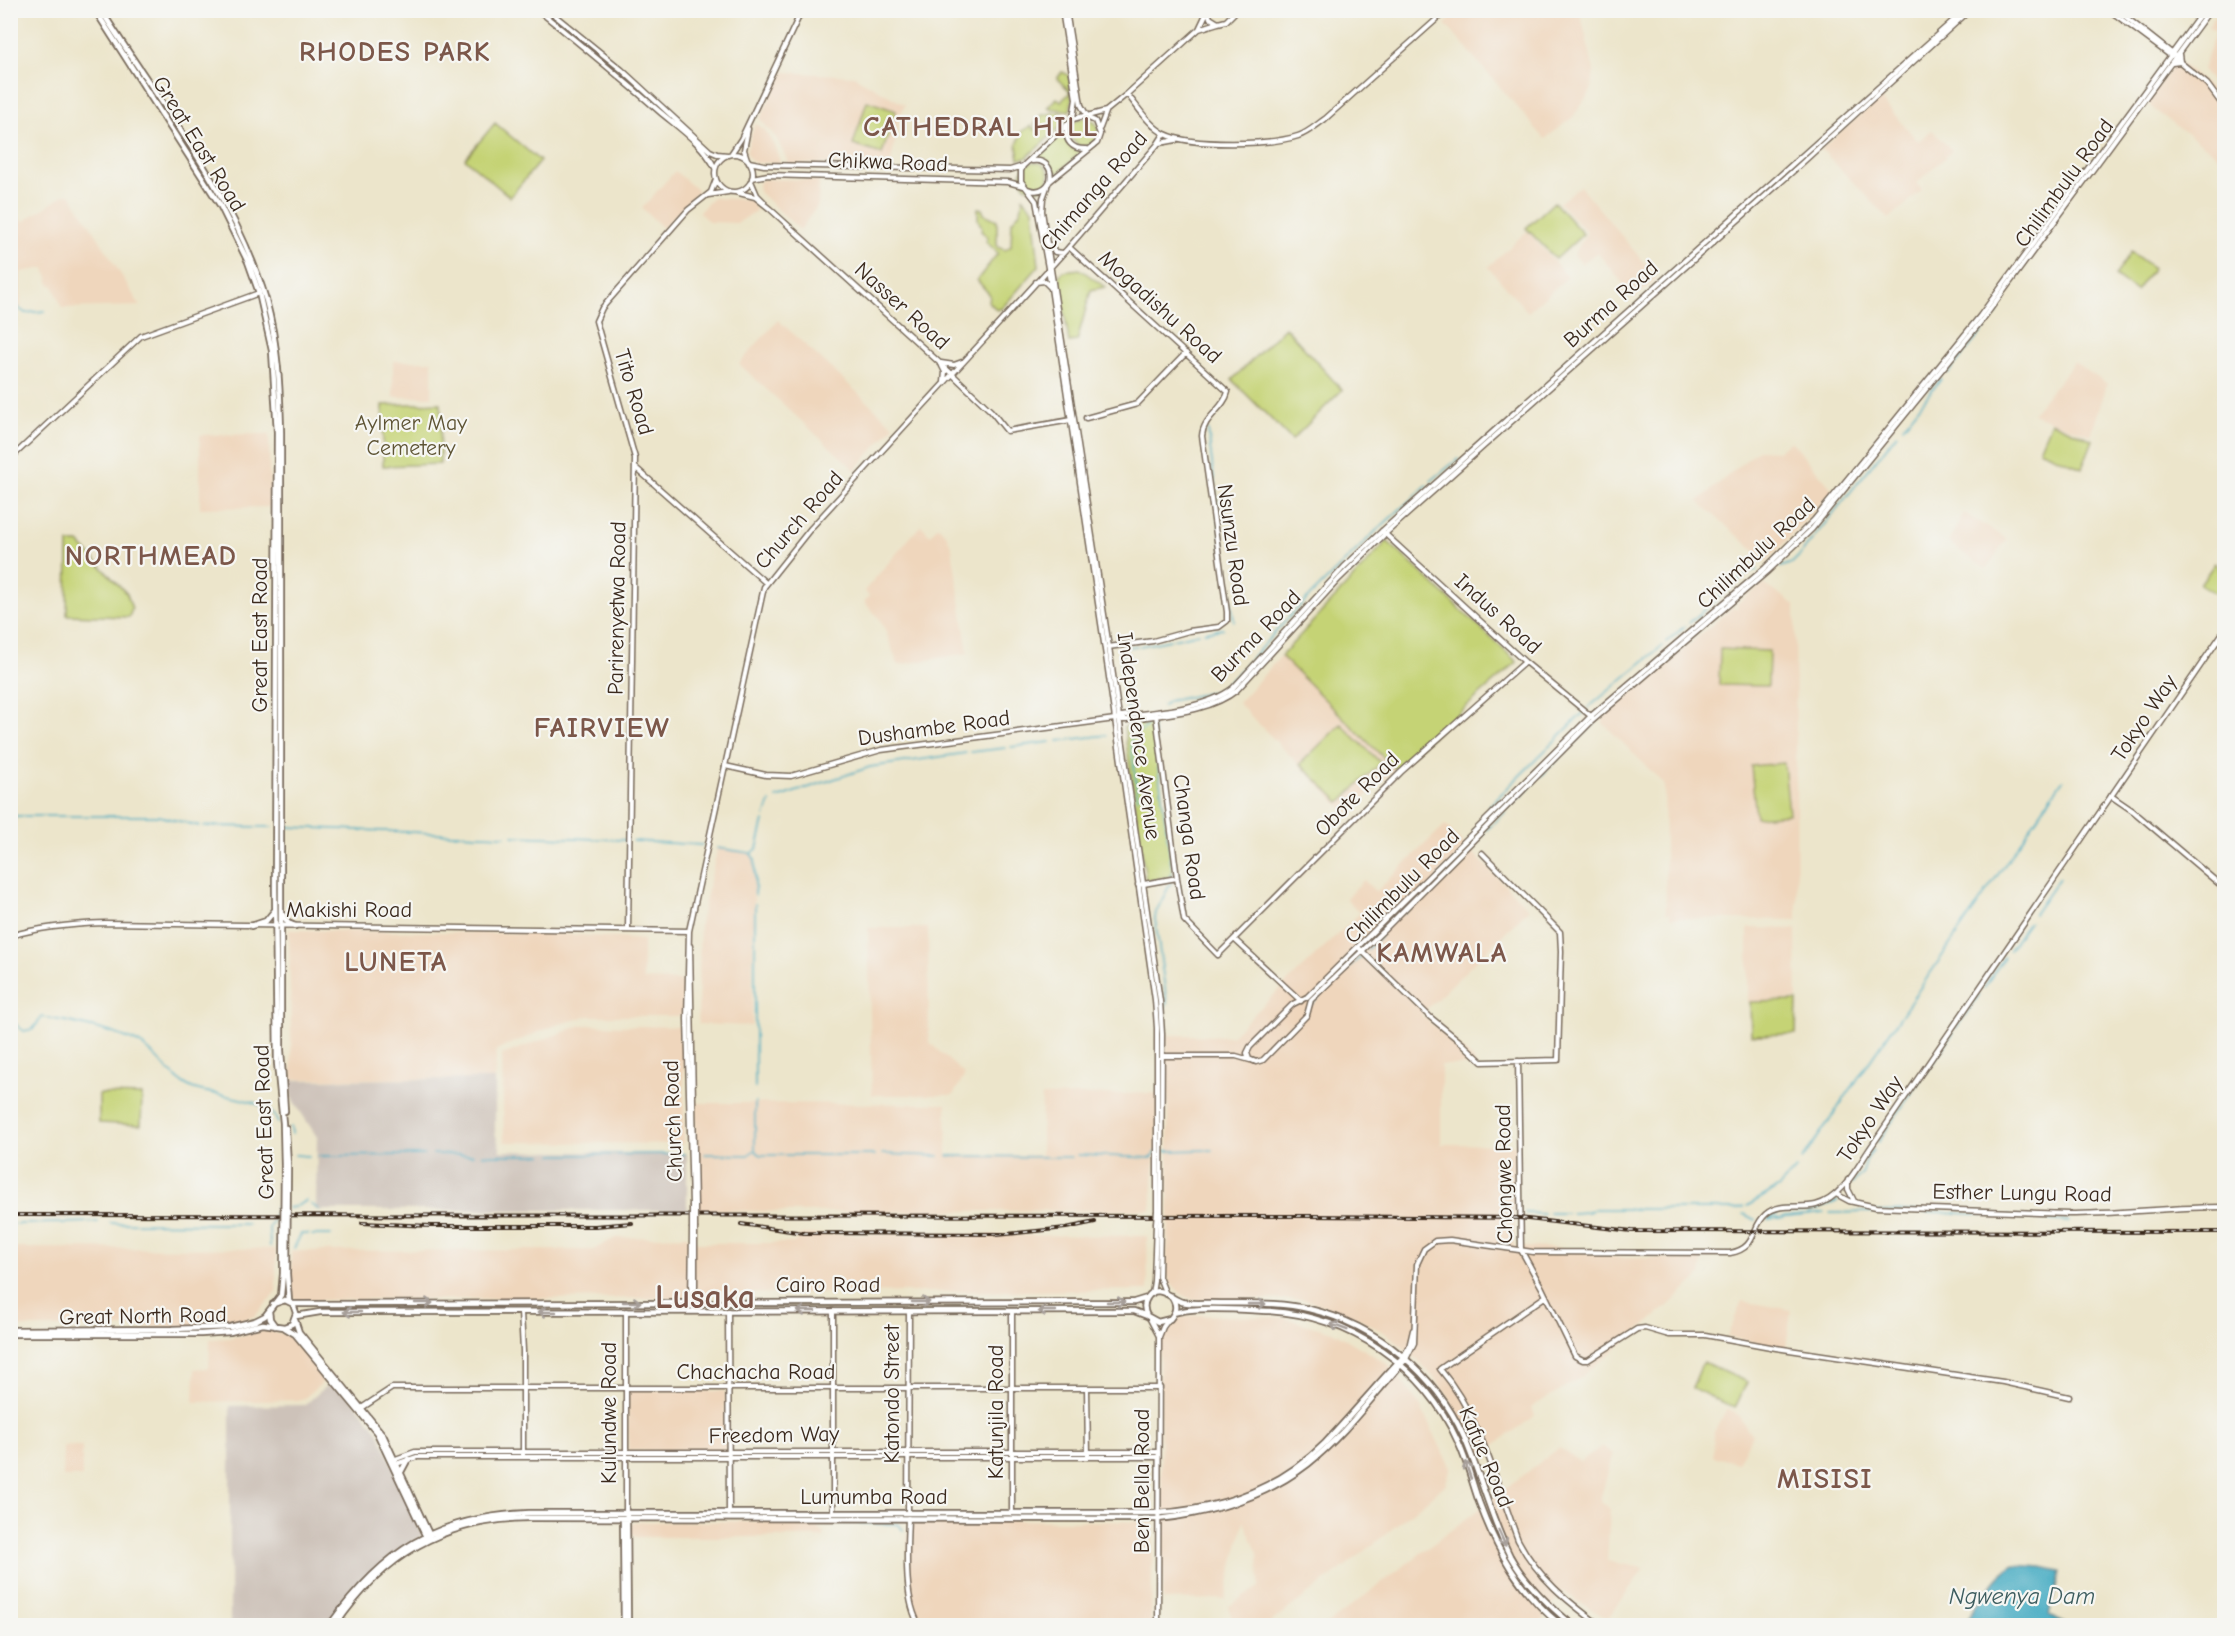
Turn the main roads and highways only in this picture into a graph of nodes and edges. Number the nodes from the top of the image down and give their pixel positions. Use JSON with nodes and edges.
{"nodes":[{"id":1,"x":95,"y":10,"type":"edge"},
{"id":2,"x":102,"y":10,"type":"edge"},
{"id":3,"x":538,"y":10,"type":"edge"},
{"id":4,"x":548,"y":10,"type":"edge"},
{"id":5,"x":802,"y":10,"type":"edge"},
{"id":6,"x":1064,"y":10,"type":"edge"},
{"id":7,"x":1208,"y":10,"type":"edge"},
{"id":8,"x":1237,"y":10,"type":"edge"},
{"id":9,"x":1446,"y":10,"type":"edge"},
{"id":10,"x":1965,"y":10,"type":"edge"},
{"id":11,"x":1970,"y":10,"type":"edge"},
{"id":12,"x":2109,"y":10,"type":"edge"},
{"id":13,"x":2117,"y":10,"type":"edge"},
{"id":14,"x":2204,"y":10,"type":"edge"},
{"id":15,"x":2210,"y":10,"type":"edge"},
{"id":16,"x":1218,"y":23,"type":"junction"},
{"id":17,"x":1199,"y":29,"type":"junction"},
{"id":18,"x":2164,"y":49,"type":"junction"},
{"id":19,"x":2179,"y":53,"type":"junction"},
{"id":20,"x":2172,"y":56,"type":"junction"},
{"id":21,"x":2181,"y":62,"type":"junction"},
{"id":22,"x":1127,"y":94,"type":"junction"},
{"id":23,"x":2224,"y":107,"type":"edge"},
{"id":24,"x":1106,"y":111,"type":"junction"},
{"id":25,"x":1087,"y":116,"type":"junction"},
{"id":26,"x":1073,"y":118,"type":"junction"},
{"id":27,"x":751,"y":119,"type":"junction"},
{"id":28,"x":1067,"y":125,"type":"junction"},
{"id":29,"x":1100,"y":129,"type":"junction"},
{"id":30,"x":1164,"y":134,"type":"junction"},
{"id":31,"x":1179,"y":139,"type":"junction"},
{"id":32,"x":1157,"y":145,"type":"junction"},
{"id":33,"x":1089,"y":149,"type":"junction"},
{"id":34,"x":730,"y":154,"type":"junction"},
{"id":35,"x":748,"y":160,"type":"junction"},
{"id":36,"x":1031,"y":161,"type":"junction"},
{"id":37,"x":1023,"y":166,"type":"junction"},
{"id":38,"x":715,"y":168,"type":"junction"},
{"id":39,"x":716,"y":179,"type":"junction"},
{"id":40,"x":752,"y":180,"type":"junction"},
{"id":41,"x":1050,"y":181,"type":"junction"},
{"id":42,"x":1047,"y":186,"type":"junction"},
{"id":43,"x":1026,"y":188,"type":"junction"},
{"id":44,"x":733,"y":192,"type":"junction"},
{"id":45,"x":708,"y":195,"type":"junction"},
{"id":46,"x":770,"y":209,"type":"junction"},
{"id":47,"x":1048,"y":242,"type":"junction"},
{"id":48,"x":1069,"y":247,"type":"junction"},
{"id":49,"x":1063,"y":253,"type":"junction"},
{"id":50,"x":1050,"y":267,"type":"junction"},
{"id":51,"x":1036,"y":282,"type":"junction"},
{"id":52,"x":1051,"y":288,"type":"junction"},
{"id":53,"x":259,"y":293,"type":"junction"},
{"id":54,"x":1186,"y":353,"type":"junction"},
{"id":55,"x":965,"y":360,"type":"junction"},
{"id":56,"x":938,"y":361,"type":"junction"},
{"id":57,"x":952,"y":374,"type":"junction"},
{"id":58,"x":942,"y":385,"type":"junction"},
{"id":59,"x":1228,"y":392,"type":"joint"},
{"id":60,"x":1086,"y":418,"type":"dead end"},
{"id":61,"x":1071,"y":420,"type":"junction"},
{"id":62,"x":10,"y":459,"type":"edge"},
{"id":63,"x":636,"y":468,"type":"junction"},
{"id":64,"x":1383,"y":532,"type":"junction"},
{"id":65,"x":766,"y":583,"type":"junction"},
{"id":66,"x":2224,"y":631,"type":"edge"},
{"id":67,"x":1107,"y":647,"type":"junction"},
{"id":68,"x":1525,"y":662,"type":"junction"},
{"id":69,"x":1156,"y":713,"type":"junction"},
{"id":70,"x":1593,"y":718,"type":"junction"},
{"id":71,"x":1118,"y":719,"type":"junction"},
{"id":72,"x":725,"y":766,"type":"junction"},
{"id":73,"x":2110,"y":796,"type":"junction"},
{"id":74,"x":1482,"y":854,"type":"dead end"},
{"id":75,"x":1177,"y":878,"type":"junction"},
{"id":76,"x":1144,"y":884,"type":"junction"},
{"id":77,"x":1138,"y":885,"type":"junction"},
{"id":78,"x":2224,"y":888,"type":"edge"},
{"id":79,"x":276,"y":909,"type":"junction"},
{"id":80,"x":282,"y":913,"type":"junction"},
{"id":81,"x":251,"y":926,"type":"junction"},
{"id":82,"x":279,"y":926,"type":"junction"},
{"id":83,"x":295,"y":926,"type":"junction"},
{"id":84,"x":628,"y":929,"type":"junction"},
{"id":85,"x":679,"y":930,"type":"junction"},
{"id":86,"x":689,"y":931,"type":"junction"},
{"id":87,"x":10,"y":936,"type":"edge"},
{"id":88,"x":1234,"y":939,"type":"junction"},
{"id":89,"x":1360,"y":948,"type":"junction"},
{"id":90,"x":688,"y":955,"type":"junction"},
{"id":91,"x":1218,"y":955,"type":"joint"},
{"id":92,"x":1292,"y":992,"type":"junction"},
{"id":93,"x":1301,"y":1001,"type":"junction"},
{"id":94,"x":1293,"y":1004,"type":"junction"},
{"id":95,"x":1308,"y":1007,"type":"junction"},
{"id":96,"x":1307,"y":1015,"type":"junction"},
{"id":97,"x":1313,"y":1015,"type":"dead end"},
{"id":98,"x":1247,"y":1051,"type":"junction"},
{"id":99,"x":1162,"y":1056,"type":"junction"},
{"id":100,"x":1236,"y":1056,"type":"junction"},
{"id":101,"x":1251,"y":1060,"type":"junction"},
{"id":102,"x":1518,"y":1061,"type":"junction"},
{"id":103,"x":1848,"y":1180,"type":"junction"},
{"id":104,"x":1836,"y":1194,"type":"junction"},
{"id":105,"x":1856,"y":1203,"type":"junction"},
{"id":106,"x":694,"y":1205,"type":"junction"},
{"id":107,"x":2224,"y":1207,"type":"edge"},
{"id":108,"x":1159,"y":1211,"type":"junction"},
{"id":109,"x":1158,"y":1223,"type":"junction"},
{"id":110,"x":1521,"y":1250,"type":"junction"},
{"id":111,"x":285,"y":1274,"type":"junction"},
{"id":112,"x":1165,"y":1292,"type":"junction"},
{"id":113,"x":1152,"y":1294,"type":"junction"},
{"id":114,"x":1171,"y":1296,"type":"junction"},
{"id":115,"x":1546,"y":1296,"type":"junction"},
{"id":116,"x":1147,"y":1298,"type":"junction"},
{"id":117,"x":693,"y":1300,"type":"junction"},
{"id":118,"x":474,"y":1302,"type":"junction"},
{"id":119,"x":483,"y":1302,"type":"junction"},
{"id":120,"x":573,"y":1302,"type":"junction"},
{"id":121,"x":582,"y":1302,"type":"junction"},
{"id":122,"x":773,"y":1302,"type":"junction"},
{"id":123,"x":781,"y":1302,"type":"junction"},
{"id":124,"x":865,"y":1302,"type":"junction"},
{"id":125,"x":874,"y":1302,"type":"junction"},
{"id":126,"x":960,"y":1302,"type":"junction"},
{"id":127,"x":968,"y":1302,"type":"junction"},
{"id":128,"x":1072,"y":1302,"type":"junction"},
{"id":129,"x":1081,"y":1302,"type":"junction"},
{"id":130,"x":291,"y":1303,"type":"junction"},
{"id":131,"x":373,"y":1303,"type":"junction"},
{"id":132,"x":381,"y":1303,"type":"junction"},
{"id":133,"x":273,"y":1304,"type":"junction"},
{"id":134,"x":269,"y":1311,"type":"junction"},
{"id":135,"x":626,"y":1311,"type":"junction"},
{"id":136,"x":694,"y":1311,"type":"junction"},
{"id":137,"x":728,"y":1311,"type":"junction"},
{"id":138,"x":773,"y":1311,"type":"junction"},
{"id":139,"x":781,"y":1311,"type":"junction"},
{"id":140,"x":833,"y":1311,"type":"junction"},
{"id":141,"x":865,"y":1311,"type":"junction"},
{"id":142,"x":874,"y":1311,"type":"junction"},
{"id":143,"x":909,"y":1311,"type":"junction"},
{"id":144,"x":960,"y":1311,"type":"junction"},
{"id":145,"x":968,"y":1311,"type":"junction"},
{"id":146,"x":1012,"y":1311,"type":"junction"},
{"id":147,"x":1072,"y":1311,"type":"junction"},
{"id":148,"x":1080,"y":1311,"type":"junction"},
{"id":149,"x":373,"y":1312,"type":"junction"},
{"id":150,"x":381,"y":1312,"type":"junction"},
{"id":151,"x":474,"y":1312,"type":"junction"},
{"id":152,"x":483,"y":1312,"type":"junction"},
{"id":153,"x":521,"y":1312,"type":"junction"},
{"id":154,"x":573,"y":1312,"type":"junction"},
{"id":155,"x":582,"y":1312,"type":"junction"},
{"id":156,"x":1174,"y":1313,"type":"junction"},
{"id":157,"x":1149,"y":1317,"type":"junction"},
{"id":158,"x":296,"y":1318,"type":"junction"},
{"id":159,"x":1170,"y":1319,"type":"junction"},
{"id":160,"x":276,"y":1326,"type":"junction"},
{"id":161,"x":284,"y":1327,"type":"junction"},
{"id":162,"x":10,"y":1330,"type":"edge"},
{"id":163,"x":10,"y":1334,"type":"edge"},
{"id":164,"x":1159,"y":1336,"type":"junction"},
{"id":165,"x":1390,"y":1356,"type":"junction"},
{"id":166,"x":1404,"y":1358,"type":"junction"},
{"id":167,"x":1400,"y":1363,"type":"junction"},
{"id":168,"x":1394,"y":1370,"type":"junction"},
{"id":169,"x":1412,"y":1375,"type":"junction"},
{"id":170,"x":524,"y":1388,"type":"junction"},
{"id":171,"x":626,"y":1388,"type":"junction"},
{"id":172,"x":728,"y":1388,"type":"junction"},
{"id":173,"x":833,"y":1388,"type":"junction"},
{"id":174,"x":909,"y":1388,"type":"junction"},
{"id":175,"x":1012,"y":1388,"type":"junction"},
{"id":176,"x":1087,"y":1388,"type":"junction"},
{"id":177,"x":1160,"y":1388,"type":"junction"},
{"id":178,"x":2069,"y":1397,"type":"dead end"},
{"id":179,"x":360,"y":1409,"type":"junction"},
{"id":180,"x":909,"y":1451,"type":"junction"},
{"id":181,"x":834,"y":1454,"type":"junction"},
{"id":182,"x":1012,"y":1454,"type":"junction"},
{"id":183,"x":1158,"y":1454,"type":"junction"},
{"id":184,"x":523,"y":1455,"type":"junction"},
{"id":185,"x":626,"y":1455,"type":"junction"},
{"id":186,"x":728,"y":1455,"type":"junction"},
{"id":187,"x":1088,"y":1455,"type":"junction"},
{"id":188,"x":909,"y":1457,"type":"junction"},
{"id":189,"x":408,"y":1459,"type":"junction"},
{"id":190,"x":394,"y":1462,"type":"junction"},
{"id":191,"x":401,"y":1472,"type":"junction"},
{"id":192,"x":833,"y":1513,"type":"junction"},
{"id":193,"x":908,"y":1513,"type":"junction"},
{"id":194,"x":1012,"y":1513,"type":"junction"},
{"id":195,"x":729,"y":1514,"type":"junction"},
{"id":196,"x":1158,"y":1516,"type":"junction"},
{"id":197,"x":626,"y":1518,"type":"junction"},
{"id":198,"x":908,"y":1519,"type":"junction"},
{"id":199,"x":428,"y":1537,"type":"junction"},
{"id":200,"x":10,"y":1624,"type":"edge"},
{"id":201,"x":18,"y":1626,"type":"edge"},
{"id":202,"x":329,"y":1626,"type":"edge"},
{"id":203,"x":335,"y":1626,"type":"edge"},
{"id":204,"x":626,"y":1626,"type":"edge"},
{"id":205,"x":920,"y":1626,"type":"edge"},
{"id":206,"x":1158,"y":1626,"type":"edge"},
{"id":207,"x":1562,"y":1626,"type":"edge"},
{"id":208,"x":1574,"y":1626,"type":"edge"},
{"id":209,"x":1601,"y":1626,"type":"edge"}],
"edges":[{"from":1,"to":53,"type":"main road","name":"Great East Road"},
{"from":2,"to":80,"type":"main road","name":"Great East Road"},
{"from":3,"to":38,"type":"main road"},
{"from":4,"to":34,"type":"main road"},
{"from":5,"to":27,"type":"main road"},
{"from":6,"to":25,"type":"main road"},
{"from":6,"to":26,"type":"main road"},
{"from":7,"to":16,"type":"main road"},
{"from":7,"to":17,"type":"main road"},
{"from":8,"to":16,"type":"main road"},
{"from":9,"to":31,"type":"main road"},
{"from":10,"to":64,"type":"main road","name":"Burma Road"},
{"from":11,"to":64,"type":"main road","name":"Burma Road"},
{"from":12,"to":18,"type":"main road"},
{"from":13,"to":18,"type":"main road"},
{"from":14,"to":20,"type":"main road","name":"Chilimbulu Road"},
{"from":15,"to":19,"type":"main road","name":"Chilimbulu Road"},
{"from":16,"to":17,"type":"main road"},
{"from":17,"to":22,"type":"main road"},
{"from":18,"to":20,"type":"main road"},
{"from":18,"to":20,"type":"main road"},
{"from":19,"to":20,"type":"main road","name":"Chilimbulu Road"},
{"from":19,"to":21,"type":"main road"},
{"from":20,"to":21,"type":"main road"},
{"from":20,"to":70,"type":"main road","name":"Chilimbulu Road"},
{"from":21,"to":23,"type":"main road"},
{"from":22,"to":24,"type":"main road"},
{"from":22,"to":30,"type":"main road"},
{"from":24,"to":25,"type":"main road"},
{"from":24,"to":29,"type":"main road"},
{"from":25,"to":26,"type":"main road"},
{"from":25,"to":29,"type":"main road"},
{"from":26,"to":28,"type":"main road"},
{"from":27,"to":34,"type":"main road"},
{"from":27,"to":35,"type":"main road"},
{"from":28,"to":33,"type":"main road"},
{"from":28,"to":36,"type":"main road"},
{"from":29,"to":33,"type":"main road"},
{"from":30,"to":31,"type":"main road"},
{"from":30,"to":32,"type":"main road","name":"Chimanga Road"},
{"from":31,"to":32,"type":"main road"},
{"from":32,"to":48,"type":"main road","name":"Chimanga Road"},
{"from":33,"to":41,"type":"main road"},
{"from":34,"to":35,"type":"main road"},
{"from":34,"to":38,"type":"main road"},
{"from":35,"to":37,"type":"main road","name":"Chikwa Road"},
{"from":35,"to":40,"type":"main road"},
{"from":36,"to":37,"type":"main road"},
{"from":36,"to":41,"type":"main road"},
{"from":37,"to":43,"type":"main road"},
{"from":38,"to":39,"type":"main road"},
{"from":39,"to":44,"type":"main road"},
{"from":39,"to":45,"type":"main road","name":"Tito Road"},
{"from":40,"to":43,"type":"main road","name":"Chikwa Road"},
{"from":40,"to":44,"type":"main road"},
{"from":40,"to":46,"type":"main road","name":"Nasser Road"},
{"from":41,"to":42,"type":"main road"},
{"from":42,"to":43,"type":"main road"},
{"from":42,"to":47,"type":"main road","name":"Independence Avenue"},
{"from":43,"to":50,"type":"main road","name":"Independence Avenue"},
{"from":44,"to":45,"type":"main road"},
{"from":44,"to":46,"type":"main road","name":"Nasser Road"},
{"from":45,"to":63,"type":"main road","name":"Tito Road"},
{"from":46,"to":56,"type":"main road","name":"Nasser Road"},
{"from":47,"to":49,"type":"main road"},
{"from":47,"to":50,"type":"main road","name":"Independence Avenue"},
{"from":48,"to":49,"type":"main road","name":"Chimanga Road"},
{"from":48,"to":54,"type":"main road","name":"Mogadishu Road"},
{"from":49,"to":50,"type":"main road","name":"Chimanga Road"},
{"from":50,"to":51,"type":"main road","name":"Church Road"},
{"from":50,"to":52,"type":"main road","name":"Independence Avenue"},
{"from":50,"to":67,"type":"main road","name":"Independence Avenue"},
{"from":51,"to":52,"type":"main road"},
{"from":51,"to":55,"type":"main road","name":"Church Road"},
{"from":52,"to":61,"type":"main road","name":"Independence Avenue"},
{"from":53,"to":62,"type":"main road"},
{"from":53,"to":79,"type":"main road","name":"Great East Road"},
{"from":54,"to":59,"type":"main road","name":"Mogadishu Road"},
{"from":54,"to":60,"type":"main road"},
{"from":55,"to":56,"type":"main road"},
{"from":55,"to":57,"type":"main road","name":"Church Road"},
{"from":56,"to":57,"type":"main road","name":"Nasser Road"},
{"from":56,"to":58,"type":"main road"},
{"from":57,"to":58,"type":"main road","name":"Church Road"},
{"from":57,"to":61,"type":"main road","name":"Nasser Road"},
{"from":58,"to":65,"type":"main road","name":"Church Road"},
{"from":59,"to":67,"type":"main road","name":"Nsunzu Road"},
{"from":61,"to":67,"type":"main road","name":"Independence Avenue"},
{"from":63,"to":65,"type":"main road","name":"Tito Road"},
{"from":63,"to":84,"type":"main road","name":"Parirenyetwa Road"},
{"from":64,"to":68,"type":"main road","name":"Indus Road"},
{"from":64,"to":69,"type":"main road","name":"Burma Road"},
{"from":65,"to":72,"type":"main road","name":"Church Road"},
{"from":66,"to":73,"type":"main road","name":"Tokyo Way"},
{"from":67,"to":71,"type":"main road","name":"Independence Avenue"},
{"from":68,"to":70,"type":"main road","name":"Indus Road"},
{"from":68,"to":88,"type":"main road","name":"Obote Road"},
{"from":69,"to":71,"type":"main road","name":"Burma Road"},
{"from":69,"to":75,"type":"main road","name":"Changa Road"},
{"from":70,"to":89,"type":"main road","name":"Chilimbulu Road"},
{"from":71,"to":72,"type":"main road","name":"Dushambe Road"},
{"from":71,"to":76,"type":"main road","name":"Independence Avenue"},
{"from":71,"to":77,"type":"main road","name":"Independence Avenue"},
{"from":72,"to":86,"type":"main road","name":"Church Road"},
{"from":73,"to":78,"type":"main road"},
{"from":73,"to":103,"type":"main road","name":"Tokyo Way"},
{"from":74,"to":102,"type":"main road"},
{"from":75,"to":76,"type":"main road"},
{"from":75,"to":91,"type":"main road","name":"Changa Road"},
{"from":76,"to":77,"type":"main road"},
{"from":76,"to":99,"type":"main road","name":"Independence Avenue"},
{"from":77,"to":108,"type":"main road","name":"Independence Avenue"},
{"from":79,"to":81,"type":"main road"},
{"from":79,"to":82,"type":"main road","name":"Great East Road"},
{"from":80,"to":82,"type":"main road","name":"Great East Road"},
{"from":80,"to":83,"type":"main road"},
{"from":81,"to":82,"type":"main road","name":"Makishi Road"},
{"from":81,"to":87,"type":"main road","name":"Makishi Road"},
{"from":82,"to":83,"type":"main road","name":"Makishi Road"},
{"from":82,"to":111,"type":"main road","name":"Great East Road","bridge":true},
{"from":83,"to":84,"type":"main road","name":"Makishi Road"},
{"from":84,"to":85,"type":"main road","name":"Makishi Road"},
{"from":85,"to":86,"type":"main road","name":"Makishi Road"},
{"from":85,"to":90,"type":"main road"},
{"from":86,"to":90,"type":"main road","name":"Church Road"},
{"from":86,"to":106,"type":"main road","name":"Church Road"},
{"from":88,"to":91,"type":"main road","name":"Obote Road"},
{"from":88,"to":92,"type":"main road"},
{"from":89,"to":93,"type":"main road","name":"Chilimbulu Road"},
{"from":89,"to":95,"type":"main road","name":"Chilimbulu Road"},
{"from":89,"to":102,"type":"main road"},
{"from":90,"to":106,"type":"main road","name":"Church Road"},
{"from":92,"to":93,"type":"main road"},
{"from":92,"to":94,"type":"main road"},
{"from":93,"to":94,"type":"main road","name":"Chilimbulu Road"},
{"from":93,"to":95,"type":"main road"},
{"from":94,"to":98,"type":"main road","name":"Chilimbulu Road"},
{"from":95,"to":96,"type":"main road"},
{"from":96,"to":97,"type":"main road"},
{"from":96,"to":101,"type":"main road"},
{"from":98,"to":100,"type":"main road","name":"Chilimbulu Road"},
{"from":98,"to":101,"type":"main road"},
{"from":99,"to":100,"type":"main road","name":"Chilimbulu Road"},
{"from":99,"to":108,"type":"main road","name":"Independence Avenue"},
{"from":100,"to":101,"type":"main road","name":"Chilimbulu Road"},
{"from":102,"to":110,"type":"main road","name":"Chongwe Road"},
{"from":103,"to":104,"type":"main road","name":"Tokyo Way"},
{"from":103,"to":105,"type":"main road"},
{"from":104,"to":105,"type":"main road","name":"Esther Lungu Road"},
{"from":104,"to":110,"type":"main road","name":"Tokyo Way"},
{"from":105,"to":107,"type":"main road","name":"Esther Lungu Road"},
{"from":106,"to":117,"type":"main road","name":"Church Road","bridge":true},
{"from":108,"to":109,"type":"main road","name":"Independence Avenue","bridge":true},
{"from":109,"to":112,"type":"main road","name":"Independence Avenue"},
{"from":109,"to":113,"type":"main road","name":"Independence Avenue"},
{"from":110,"to":115,"type":"main road","name":"Chongwe Road"},
{"from":110,"to":166,"type":"main road","name":"Tokyo Way"},
{"from":111,"to":130,"type":"main road","name":"Great East Road"},
{"from":111,"to":133,"type":"main road","name":"Great East Road"},
{"from":112,"to":113,"type":"main road"},
{"from":112,"to":114,"type":"main road"},
{"from":113,"to":116,"type":"main road"},
{"from":114,"to":156,"type":"main road"},
{"from":114,"to":166,"type":"main road","name":"Kafue Road","one_way":true},
{"from":115,"to":178,"type":"main road","name":"Chongwe Road"},
{"from":115,"to":209,"type":"main road"},
{"from":129,"to":116,"type":"main road","name":"Cairo Road","one_way":true},
{"from":116,"to":157,"type":"main road"},
{"from":121,"to":117,"type":"main road","name":"Cairo Road","one_way":true},
{"from":117,"to":122,"type":"main road","name":"Cairo Road"},
{"from":117,"to":136,"type":"main road","name":"Church Road"},
{"from":118,"to":119,"type":"main road","name":"Cairo Road"},
{"from":132,"to":118,"type":"main road","name":"Cairo Road","one_way":true},
{"from":118,"to":151,"type":"main road"},
{"from":119,"to":120,"type":"main road","name":"Cairo Road"},
{"from":119,"to":152,"type":"main road"},
{"from":120,"to":121,"type":"main road","name":"Cairo Road"},
{"from":120,"to":154,"type":"main road"},
{"from":121,"to":155,"type":"main road"},
{"from":122,"to":123,"type":"main road","name":"Cairo Road"},
{"from":122,"to":138,"type":"main road"},
{"from":123,"to":124,"type":"main road","name":"Cairo Road"},
{"from":123,"to":139,"type":"main road"},
{"from":124,"to":125,"type":"main road","name":"Cairo Road"},
{"from":124,"to":141,"type":"main road"},
{"from":125,"to":126,"type":"main road","name":"Cairo Road","one_way":true},
{"from":125,"to":142,"type":"main road"},
{"from":126,"to":127,"type":"main road","name":"Cairo Road"},
{"from":126,"to":144,"type":"main road"},
{"from":127,"to":128,"type":"main road","name":"Cairo Road"},
{"from":127,"to":145,"type":"main road"},
{"from":128,"to":129,"type":"main road","name":"Cairo Road"},
{"from":128,"to":147,"type":"main road"},
{"from":129,"to":148,"type":"main road"},
{"from":130,"to":131,"type":"main road","name":"Cairo Road"},
{"from":130,"to":133,"type":"main road"},
{"from":130,"to":158,"type":"main road"},
{"from":131,"to":132,"type":"main road","name":"Cairo Road"},
{"from":131,"to":149,"type":"main road"},
{"from":132,"to":150,"type":"main road"},
{"from":133,"to":134,"type":"main road"},
{"from":134,"to":160,"type":"main road"},
{"from":134,"to":162,"type":"main road","name":"Great North Road"},
{"from":135,"to":136,"type":"main road","name":"Cairo Road"},
{"from":135,"to":155,"type":"main road","name":"Cairo Road"},
{"from":135,"to":171,"type":"main road","name":"Kulundwe Road"},
{"from":136,"to":137,"type":"main road","name":"Cairo Road"},
{"from":137,"to":138,"type":"main road","name":"Cairo Road"},
{"from":137,"to":172,"type":"main road"},
{"from":138,"to":139,"type":"main road","name":"Cairo Road"},
{"from":140,"to":139,"type":"main road","name":"Cairo Road","one_way":true},
{"from":140,"to":141,"type":"main road","name":"Cairo Road"},
{"from":140,"to":173,"type":"main road"},
{"from":141,"to":142,"type":"main road","name":"Cairo Road"},
{"from":142,"to":143,"type":"main road","name":"Cairo Road"},
{"from":143,"to":144,"type":"main road","name":"Cairo Road"},
{"from":143,"to":174,"type":"main road","name":"Katondo Street"},
{"from":144,"to":145,"type":"main road","name":"Cairo Road"},
{"from":145,"to":146,"type":"main road","name":"Cairo Road"},
{"from":147,"to":146,"type":"main road","name":"Cairo Road","one_way":true},
{"from":146,"to":175,"type":"main road","name":"Katunjila Road"},
{"from":147,"to":148,"type":"main road","name":"Cairo Road"},
{"from":148,"to":157,"type":"main road","name":"Cairo Road"},
{"from":149,"to":150,"type":"main road","name":"Cairo Road"},
{"from":149,"to":158,"type":"main road","name":"Cairo Road","one_way":true},
{"from":150,"to":151,"type":"main road","name":"Cairo Road"},
{"from":151,"to":152,"type":"main road","name":"Cairo Road"},
{"from":152,"to":153,"type":"main road","name":"Cairo Road"},
{"from":154,"to":153,"type":"main road","name":"Cairo Road","one_way":true},
{"from":153,"to":170,"type":"main road"},
{"from":154,"to":155,"type":"main road","name":"Cairo Road"},
{"from":156,"to":159,"type":"main road"},
{"from":165,"to":156,"type":"main road","name":"Kafue Road","one_way":true},
{"from":157,"to":159,"type":"main road"},
{"from":157,"to":164,"type":"main road","name":"Ben Bella Road"},
{"from":158,"to":161,"type":"main road"},
{"from":158,"to":179,"type":"main road"},
{"from":159,"to":164,"type":"main road"},
{"from":160,"to":161,"type":"main road"},
{"from":160,"to":163,"type":"main road","name":"Great North Road"},
{"from":161,"to":179,"type":"main road"},
{"from":164,"to":177,"type":"main road","name":"Ben Bella Road"},
{"from":165,"to":167,"type":"main road","name":"Kafue Road"},
{"from":165,"to":168,"type":"main road"},
{"from":166,"to":167,"type":"main road","name":"Lumumba Road"},
{"from":166,"to":208,"type":"main road","name":"Kafue Road","one_way":true},
{"from":167,"to":168,"type":"main road","name":"Lumumba Road"},
{"from":167,"to":169,"type":"main road","name":"Kafue Road"},
{"from":168,"to":169,"type":"main road"},
{"from":168,"to":196,"type":"main road","name":"Lumumba Road"},
{"from":207,"to":169,"type":"main road","name":"Kafue Road","one_way":true},
{"from":170,"to":171,"type":"main road","name":"Chachacha Road"},
{"from":170,"to":179,"type":"main road","name":"Chachacha Road"},
{"from":170,"to":184,"type":"main road"},
{"from":171,"to":172,"type":"main road","name":"Chachacha Road"},
{"from":171,"to":185,"type":"main road","name":"Kulundwe Road"},
{"from":172,"to":173,"type":"main road","name":"Chachacha Road"},
{"from":172,"to":186,"type":"main road"},
{"from":173,"to":174,"type":"main road","name":"Chachacha Road"},
{"from":173,"to":181,"type":"main road"},
{"from":174,"to":175,"type":"main road","name":"Chachacha Road"},
{"from":174,"to":180,"type":"main road","name":"Katondo Street"},
{"from":175,"to":176,"type":"main road","name":"Chachacha Road"},
{"from":175,"to":182,"type":"main road","name":"Katunjila Road"},
{"from":176,"to":177,"type":"main road","name":"Chachacha Road"},
{"from":176,"to":187,"type":"main road"},
{"from":177,"to":183,"type":"main road","name":"Ben Bella Road"},
{"from":179,"to":190,"type":"main road"},
{"from":180,"to":181,"type":"main road","name":"Freedom Way"},
{"from":180,"to":182,"type":"main road","name":"Freedom Way"},
{"from":180,"to":188,"type":"main road","name":"Katondo Street"},
{"from":181,"to":186,"type":"main road","name":"Freedom Way"},
{"from":181,"to":188,"type":"main road","name":"Freedom Way"},
{"from":181,"to":192,"type":"main road"},
{"from":182,"to":187,"type":"main road","name":"Freedom Way"},
{"from":182,"to":188,"type":"main road","name":"Freedom Way"},
{"from":182,"to":194,"type":"main road","name":"Katunjila Road"},
{"from":183,"to":187,"type":"main road","name":"Freedom Way"},
{"from":183,"to":196,"type":"main road","name":"Ben Bella Road"},
{"from":184,"to":185,"type":"main road","name":"Freedom Way"},
{"from":184,"to":189,"type":"main road","name":"Freedom Way"},
{"from":184,"to":190,"type":"main road","name":"Freedom Way"},
{"from":185,"to":186,"type":"main road","name":"Freedom Way"},
{"from":185,"to":197,"type":"main road","name":"Kulundwe Road"},
{"from":186,"to":195,"type":"main road"},
{"from":188,"to":193,"type":"main road","name":"Katondo Street"},
{"from":189,"to":190,"type":"main road","name":"Freedom Way"},
{"from":189,"to":191,"type":"main road"},
{"from":190,"to":191,"type":"main road"},
{"from":190,"to":199,"type":"main road"},
{"from":191,"to":199,"type":"main road"},
{"from":192,"to":193,"type":"main road","name":"Lumumba Road"},
{"from":192,"to":195,"type":"main road","name":"Lumumba Road"},
{"from":193,"to":194,"type":"main road","name":"Lumumba Road"},
{"from":193,"to":198,"type":"main road","name":"Katondo Street"},
{"from":194,"to":196,"type":"main road","name":"Lumumba Road"},
{"from":195,"to":197,"type":"main road","name":"Lumumba Road"},
{"from":196,"to":198,"type":"main road","name":"Lumumba Road"},
{"from":196,"to":206,"type":"main road","name":"Ben Bella Road"},
{"from":197,"to":198,"type":"main road","name":"Lumumba Road"},
{"from":197,"to":199,"type":"main road","name":"Lumumba Road"},
{"from":197,"to":204,"type":"main road"},
{"from":198,"to":205,"type":"main road","name":"Katondo Street"},
{"from":199,"to":202,"type":"main road","name":"Lumumba Road"},
{"from":199,"to":203,"type":"main road","name":"Lumumba Road"},
{"from":200,"to":201,"type":"main road"}]}
